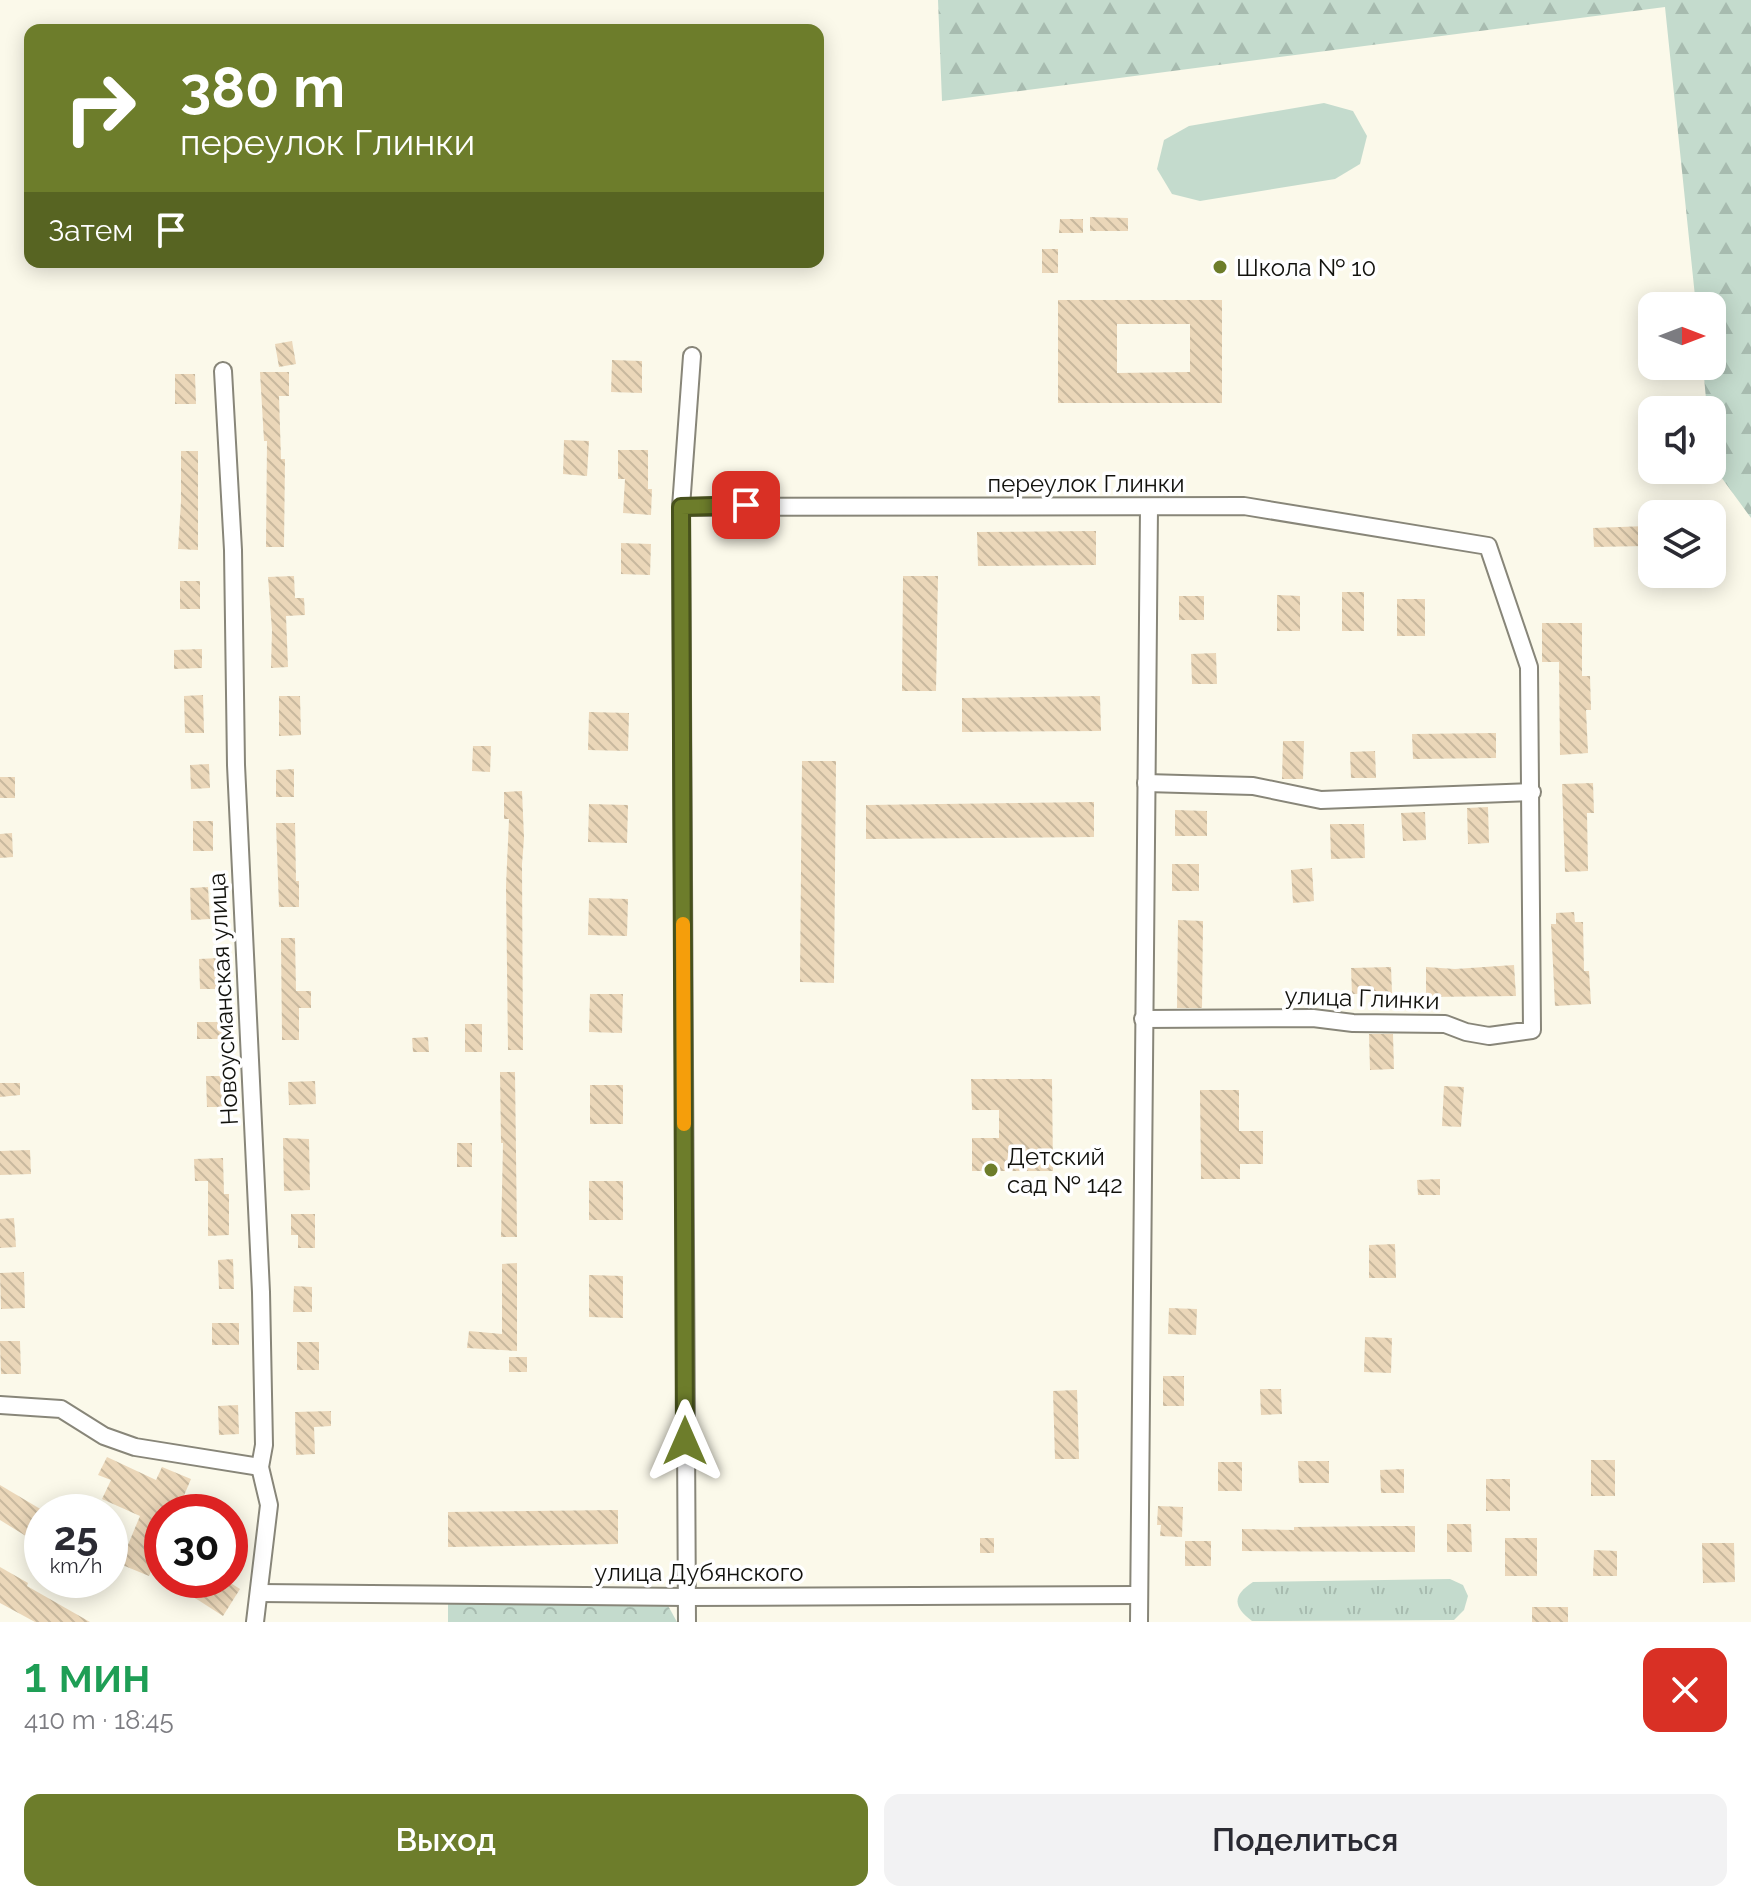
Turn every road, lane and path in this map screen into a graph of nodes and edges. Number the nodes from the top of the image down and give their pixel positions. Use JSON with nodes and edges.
{"nodes":[{"id":1,"x":692,"y":356,"type":"dead end"},
{"id":2,"x":223,"y":371,"type":"dead end"},
{"id":3,"x":681,"y":507,"type":"junction"},
{"id":4,"x":1149,"y":507,"type":"junction"},
{"id":5,"x":1488,"y":546,"type":"joint"},
{"id":6,"x":1146,"y":783,"type":"junction"},
{"id":7,"x":1532,"y":792,"type":"junction"},
{"id":8,"x":1143,"y":1019,"type":"junction"},
{"id":9,"x":0,"y":1405,"type":"edge"},
{"id":10,"x":260,"y":1467,"type":"junction"},
{"id":11,"x":259,"y":1593,"type":"junction"},
{"id":12,"x":1138,"y":1595,"type":"junction"},
{"id":13,"x":686,"y":1597,"type":"junction"},
{"id":14,"x":255,"y":1622,"type":"edge"},
{"id":15,"x":687,"y":1622,"type":"edge"},
{"id":16,"x":1139,"y":1622,"type":"edge"}],
"edges":[{"from":1,"to":3,"type":"street"},
{"from":2,"to":10,"type":"street","name":"Новоусманская улица"},
{"from":3,"to":4,"type":"street","name":"переулок Глинки"},
{"from":3,"to":13,"type":"street"},
{"from":4,"to":5,"type":"street","name":"переулок Глинки"},
{"from":4,"to":6,"type":"street"},
{"from":5,"to":7,"type":"street","name":"улица Глинки"},
{"from":6,"to":7,"type":"street"},
{"from":6,"to":8,"type":"street"},
{"from":7,"to":8,"type":"street","name":"улица Глинки"},
{"from":8,"to":12,"type":"street"},
{"from":9,"to":10,"type":"street"},
{"from":10,"to":11,"type":"street","name":"Новоусманская улица"},
{"from":11,"to":13,"type":"street","name":"улица Дубянского"},
{"from":11,"to":14,"type":"street","name":"Новоусманская улица"},
{"from":12,"to":13,"type":"street","name":"улица Дубянского"},
{"from":12,"to":16,"type":"street"},
{"from":13,"to":15,"type":"street"}]}
